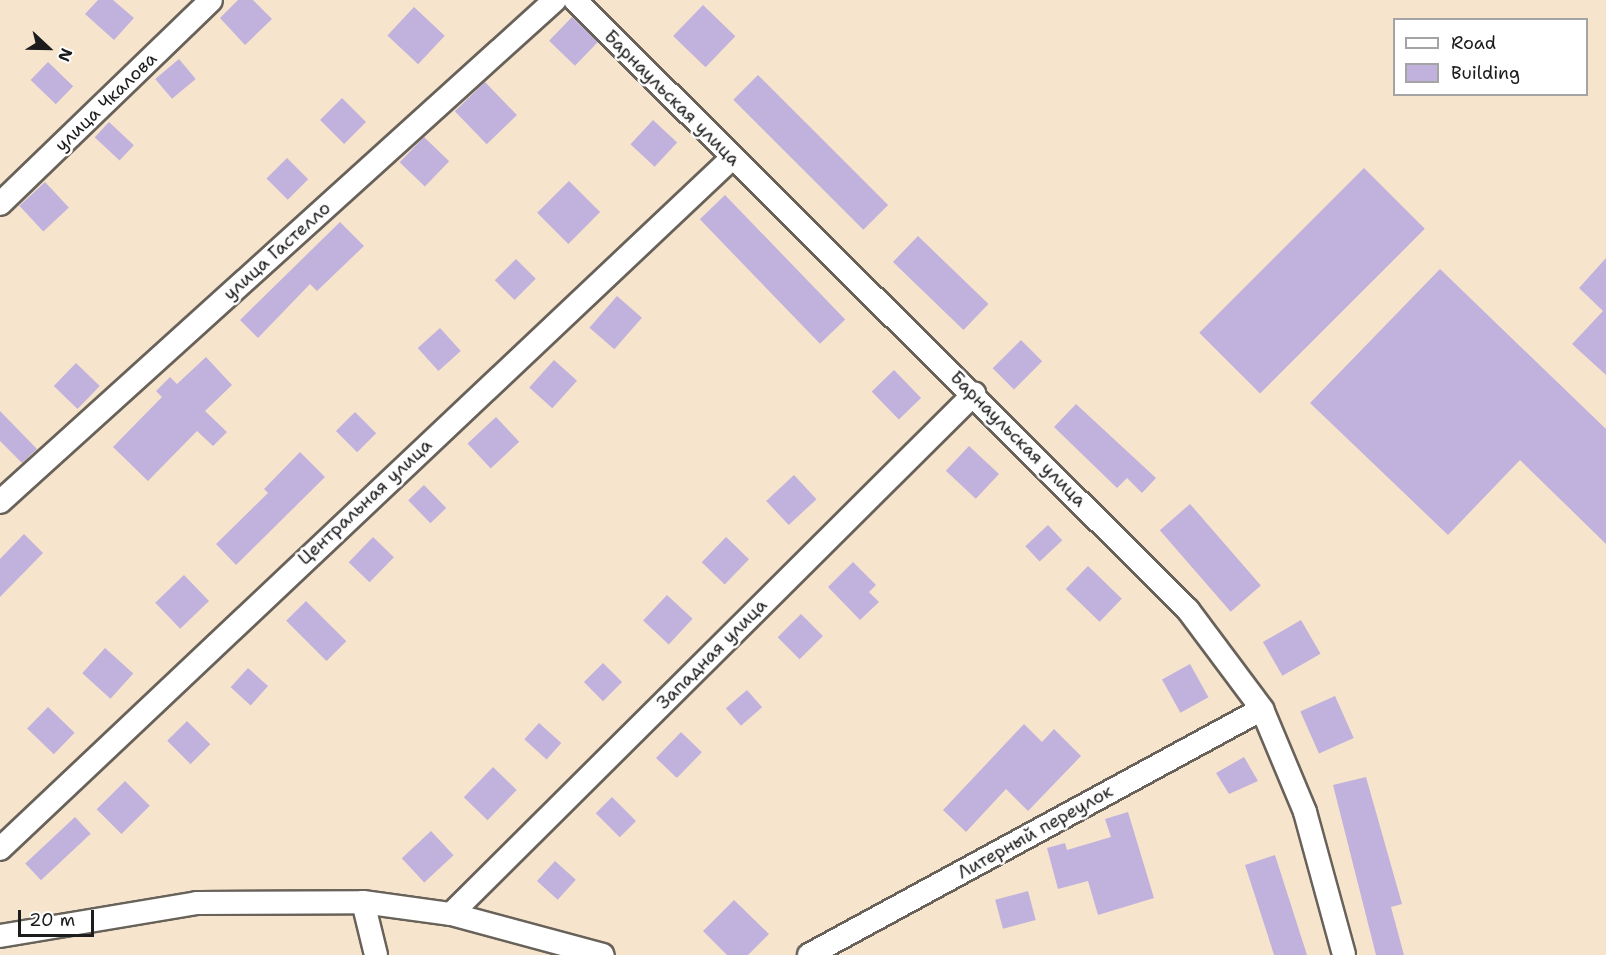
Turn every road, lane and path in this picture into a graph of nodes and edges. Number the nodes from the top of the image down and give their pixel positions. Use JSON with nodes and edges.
{"nodes":[{"id":1,"x":211,"y":0,"type":"edge"},
{"id":2,"x":555,"y":0,"type":"edge"},
{"id":3,"x":575,"y":0,"type":"edge"},
{"id":4,"x":732,"y":158,"type":"junction"},
{"id":5,"x":0,"y":204,"type":"edge"},
{"id":6,"x":974,"y":394,"type":"junction"},
{"id":7,"x":0,"y":502,"type":"edge"},
{"id":8,"x":1262,"y":708,"type":"junction"},
{"id":9,"x":0,"y":849,"type":"edge"},
{"id":10,"x":363,"y":903,"type":"junction"},
{"id":11,"x":451,"y":914,"type":"junction"},
{"id":12,"x":0,"y":936,"type":"edge"},
{"id":13,"x":375,"y":955,"type":"edge"},
{"id":14,"x":603,"y":955,"type":"edge"},
{"id":15,"x":809,"y":955,"type":"edge"},
{"id":16,"x":1344,"y":955,"type":"edge"}],
"edges":[{"from":1,"to":5,"type":"street","name":"улица Чкалова"},
{"from":2,"to":7,"type":"street","name":"улица Гастелло"},
{"from":3,"to":4,"type":"street","name":"Барнаульская улица"},
{"from":4,"to":6,"type":"street","name":"Барнаульская улица"},
{"from":4,"to":9,"type":"street","name":"Центральная улица"},
{"from":6,"to":8,"type":"street","name":"Барнаульская улица"},
{"from":6,"to":11,"type":"street","name":"Западная улица"},
{"from":8,"to":15,"type":"street","name":"Литерный переулок"},
{"from":8,"to":16,"type":"street","name":"Барнаульская улица"},
{"from":10,"to":11,"type":"street"},
{"from":10,"to":12,"type":"street"},
{"from":10,"to":13,"type":"street"},
{"from":11,"to":14,"type":"street"}]}
